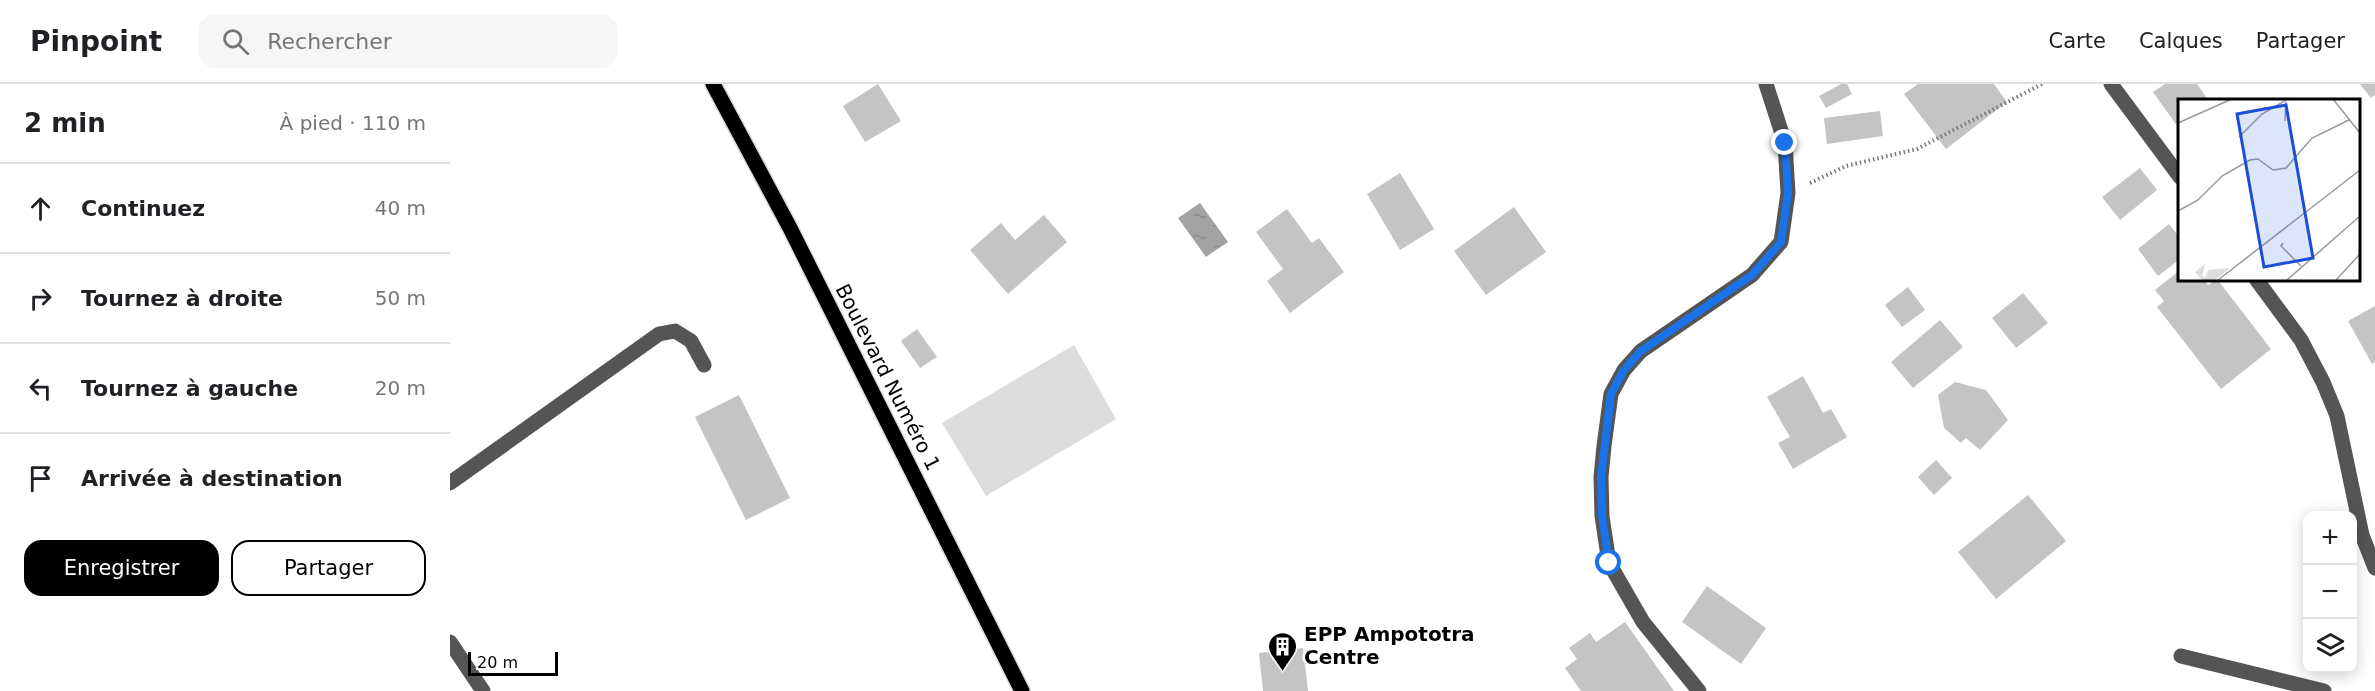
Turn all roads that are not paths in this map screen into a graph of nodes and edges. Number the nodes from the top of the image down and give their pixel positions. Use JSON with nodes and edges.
{"nodes":[{"id":1,"x":713,"y":84,"type":"edge"},
{"id":2,"x":1766,"y":84,"type":"edge"},
{"id":3,"x":2111,"y":84,"type":"edge"},
{"id":4,"x":2178,"y":174,"type":"edge"},
{"id":5,"x":2257,"y":280,"type":"edge"},
{"id":6,"x":704,"y":365,"type":"dead end"},
{"id":7,"x":450,"y":483,"type":"edge"},
{"id":8,"x":2375,"y":568,"type":"edge"},
{"id":9,"x":450,"y":642,"type":"edge"},
{"id":10,"x":2181,"y":656,"type":"dead end"},
{"id":11,"x":483,"y":691,"type":"edge"},
{"id":12,"x":1022,"y":691,"type":"edge"},
{"id":13,"x":1699,"y":691,"type":"edge"},
{"id":14,"x":2324,"y":691,"type":"edge"}],
"edges":[{"from":1,"to":12,"type":"main road","name":"Boulevard Numéro 1"},
{"from":2,"to":13,"type":"street"},
{"from":3,"to":4,"type":"street"},
{"from":5,"to":8,"type":"street"},
{"from":6,"to":7,"type":"street"},
{"from":9,"to":11,"type":"street"},
{"from":10,"to":14,"type":"street"}]}
